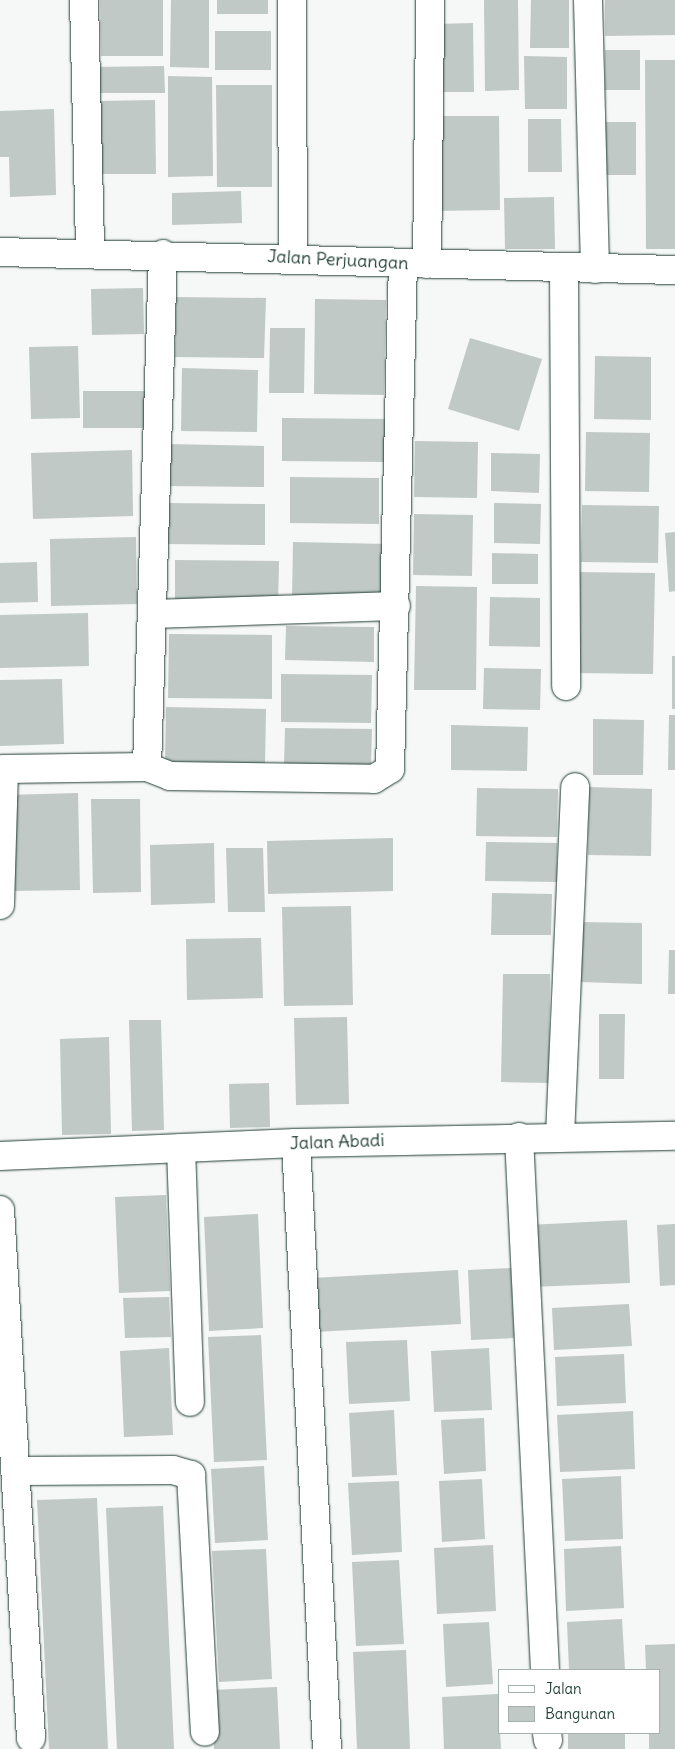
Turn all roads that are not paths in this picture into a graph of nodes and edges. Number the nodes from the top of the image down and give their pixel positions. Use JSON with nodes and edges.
{"nodes":[{"id":1,"x":84,"y":0,"type":"edge"},
{"id":2,"x":292,"y":0,"type":"edge"},
{"id":3,"x":430,"y":0,"type":"edge"},
{"id":4,"x":588,"y":0,"type":"edge"},
{"id":5,"x":90,"y":251,"type":"junction"},
{"id":6,"x":0,"y":252,"type":"edge"},
{"id":7,"x":162,"y":254,"type":"junction"},
{"id":8,"x":293,"y":257,"type":"junction"},
{"id":9,"x":415,"y":263,"type":"junction"},
{"id":10,"x":564,"y":269,"type":"junction"},
{"id":11,"x":595,"y":269,"type":"junction"},
{"id":12,"x":675,"y":270,"type":"edge"},
{"id":13,"x":396,"y":606,"type":"junction"},
{"id":14,"x":152,"y":614,"type":"junction"},
{"id":15,"x":566,"y":686,"type":"dead end"},
{"id":16,"x":147,"y":767,"type":"junction"},
{"id":17,"x":575,"y":787,"type":"dead end"},
{"id":18,"x":0,"y":905,"type":"edge"},
{"id":19,"x":560,"y":1136,"type":"junction"},
{"id":20,"x":675,"y":1136,"type":"edge"},
{"id":21,"x":519,"y":1138,"type":"junction"},
{"id":22,"x":296,"y":1143,"type":"junction"},
{"id":23,"x":181,"y":1148,"type":"junction"},
{"id":24,"x":0,"y":1156,"type":"edge"},
{"id":25,"x":0,"y":1210,"type":"edge"},
{"id":26,"x":190,"y":1402,"type":"dead end"},
{"id":27,"x":18,"y":1471,"type":"junction"},
{"id":28,"x":545,"y":1669,"type":"edge"},
{"id":29,"x":205,"y":1732,"type":"dead end"},
{"id":30,"x":30,"y":1738,"type":"dead end"},
{"id":31,"x":327,"y":1749,"type":"edge"}],
"edges":[{"from":1,"to":5,"type":"street"},
{"from":2,"to":8,"type":"street"},
{"from":3,"to":9,"type":"street"},
{"from":4,"to":11,"type":"street"},
{"from":5,"to":6,"type":"street","name":"Jalan Perjuangan"},
{"from":5,"to":7,"type":"street","name":"Jalan Perjuangan"},
{"from":7,"to":8,"type":"street","name":"Jalan Perjuangan"},
{"from":7,"to":14,"type":"street"},
{"from":8,"to":9,"type":"street","name":"Jalan Perjuangan"},
{"from":9,"to":10,"type":"street","name":"Jalan Perjuangan"},
{"from":9,"to":13,"type":"street"},
{"from":10,"to":11,"type":"street","name":"Jalan Perjuangan"},
{"from":10,"to":15,"type":"street"},
{"from":11,"to":12,"type":"street","name":"Jalan Perjuangan"},
{"from":13,"to":14,"type":"street"},
{"from":13,"to":16,"type":"street"},
{"from":14,"to":16,"type":"street"},
{"from":16,"to":18,"type":"street"},
{"from":17,"to":19,"type":"street"},
{"from":19,"to":20,"type":"street","name":"Jalan Abadi"},
{"from":19,"to":21,"type":"street","name":"Jalan Abadi"},
{"from":21,"to":22,"type":"street","name":"Jalan Abadi"},
{"from":21,"to":28,"type":"street"},
{"from":22,"to":23,"type":"street","name":"Jalan Abadi"},
{"from":22,"to":31,"type":"street"},
{"from":23,"to":24,"type":"street","name":"Jalan Abadi"},
{"from":23,"to":26,"type":"street"},
{"from":25,"to":27,"type":"street"},
{"from":27,"to":29,"type":"street"},
{"from":27,"to":30,"type":"street"}]}
